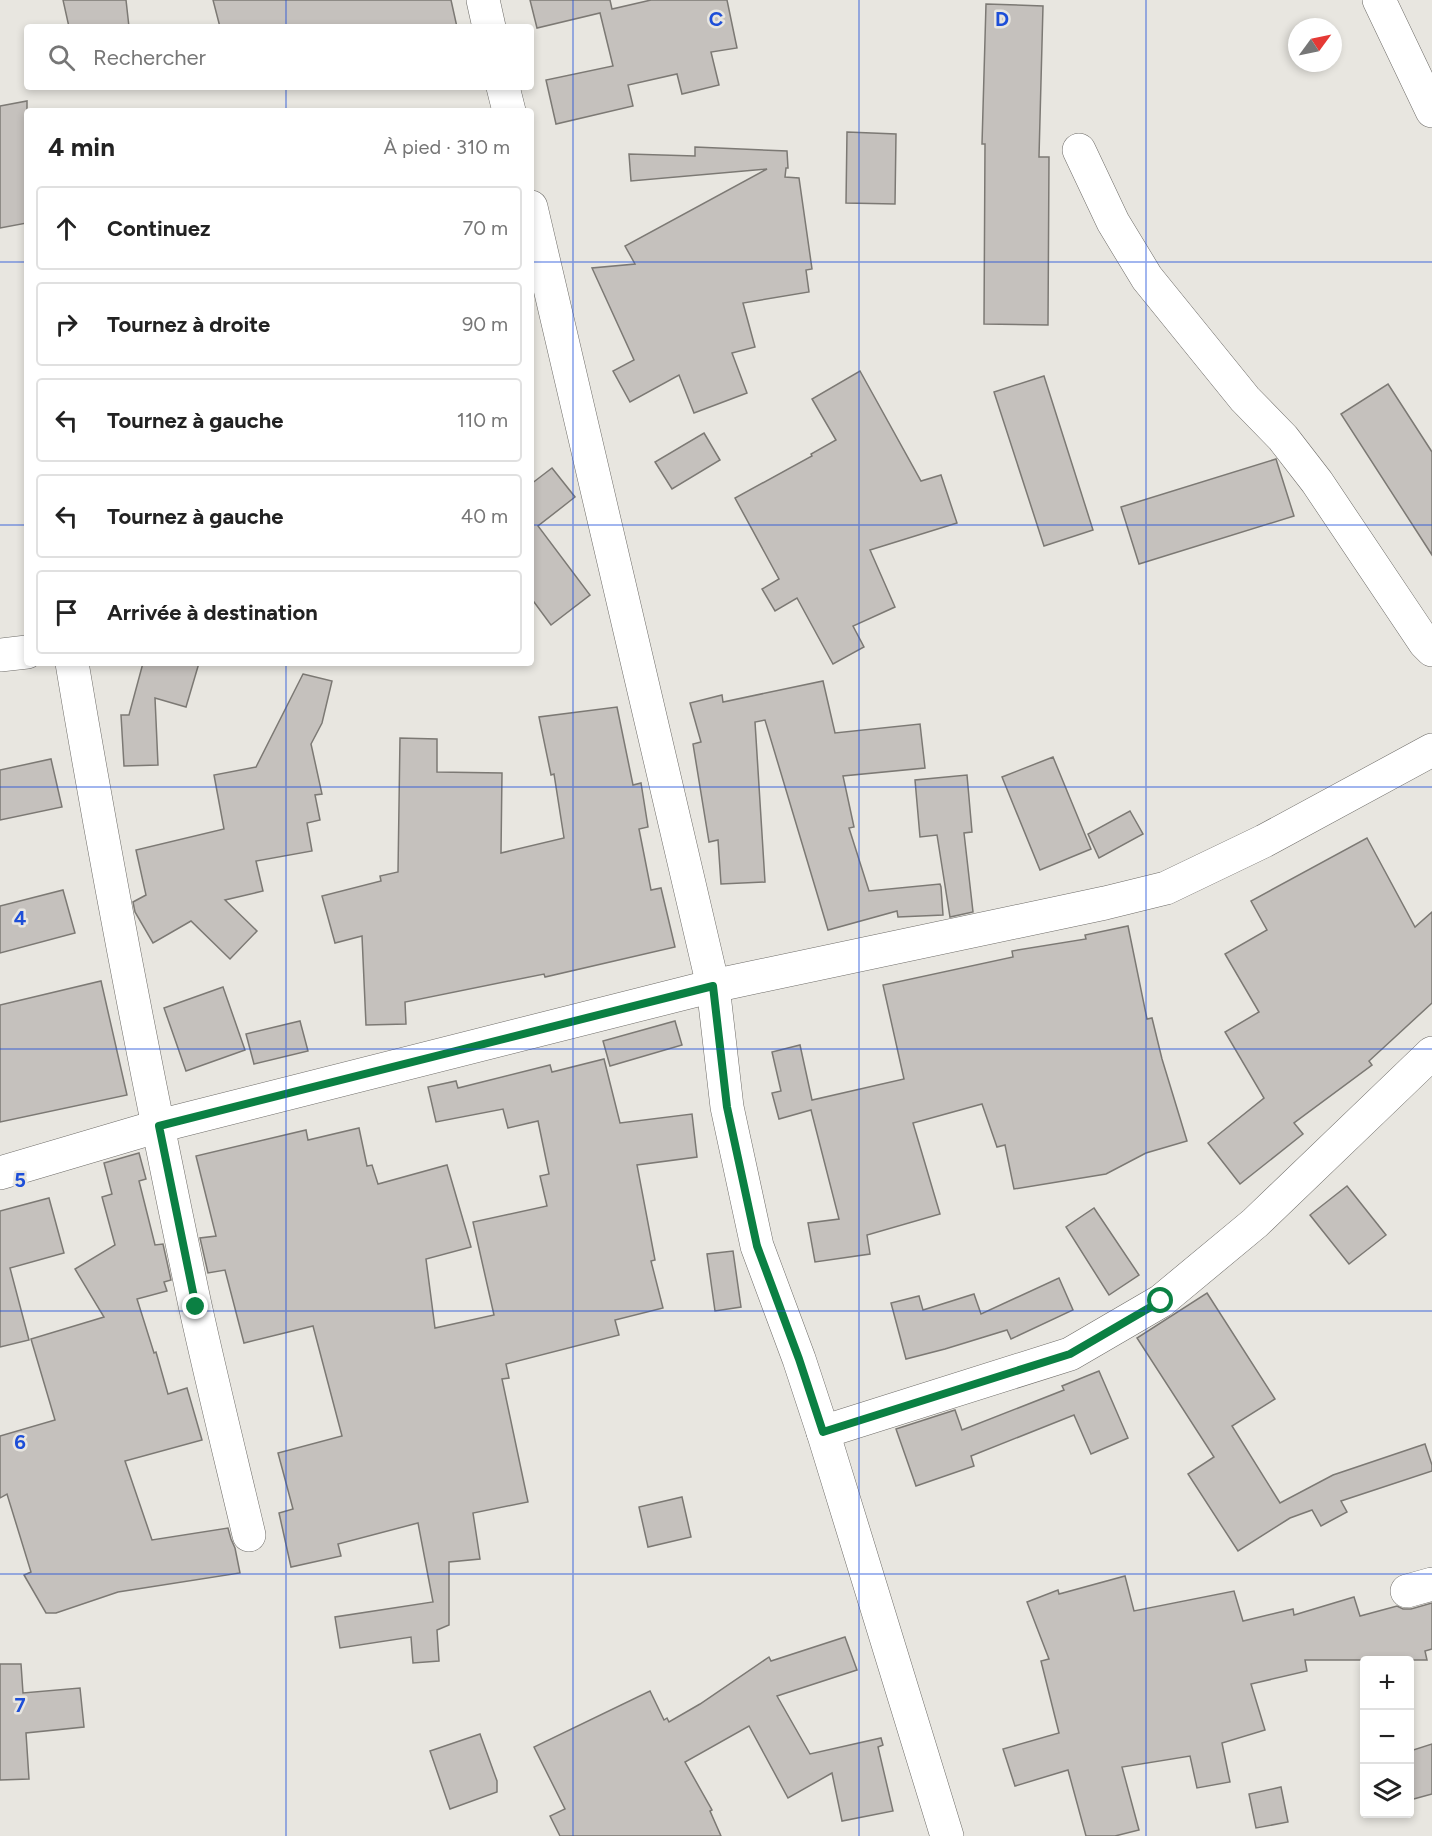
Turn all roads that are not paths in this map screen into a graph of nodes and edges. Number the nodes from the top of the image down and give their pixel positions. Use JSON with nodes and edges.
{"nodes":[{"id":1,"x":483,"y":0,"type":"edge"},
{"id":2,"x":1379,"y":0,"type":"edge"},
{"id":3,"x":488,"y":24,"type":"edge"},
{"id":4,"x":504,"y":90,"type":"edge"},
{"id":5,"x":508,"y":108,"type":"edge"},
{"id":6,"x":1432,"y":111,"type":"edge"},
{"id":7,"x":1078,"y":150,"type":"dead end"},
{"id":8,"x":534,"y":220,"type":"edge"},
{"id":9,"x":1432,"y":650,"type":"edge"},
{"id":10,"x":24,"y":652,"type":"edge"},
{"id":11,"x":0,"y":655,"type":"edge"},
{"id":12,"x":73,"y":666,"type":"edge"},
{"id":13,"x":1432,"y":750,"type":"edge"},
{"id":14,"x":713,"y":986,"type":"junction"},
{"id":15,"x":1432,"y":1053,"type":"edge"},
{"id":16,"x":159,"y":1126,"type":"junction"},
{"id":17,"x":0,"y":1173,"type":"edge"},
{"id":18,"x":823,"y":1432,"type":"junction"},
{"id":19,"x":249,"y":1535,"type":"dead end"},
{"id":20,"x":946,"y":1836,"type":"edge"}],
"edges":[{"from":1,"to":3,"type":"street"},
{"from":2,"to":6,"type":"street"},
{"from":4,"to":5,"type":"street"},
{"from":7,"to":9,"type":"street"},
{"from":8,"to":14,"type":"street"},
{"from":10,"to":11,"type":"street"},
{"from":12,"to":16,"type":"street"},
{"from":13,"to":14,"type":"street"},
{"from":14,"to":16,"type":"street"},
{"from":14,"to":18,"type":"street"},
{"from":15,"to":18,"type":"street"},
{"from":16,"to":17,"type":"street"},
{"from":16,"to":19,"type":"street"},
{"from":18,"to":20,"type":"street"}]}
